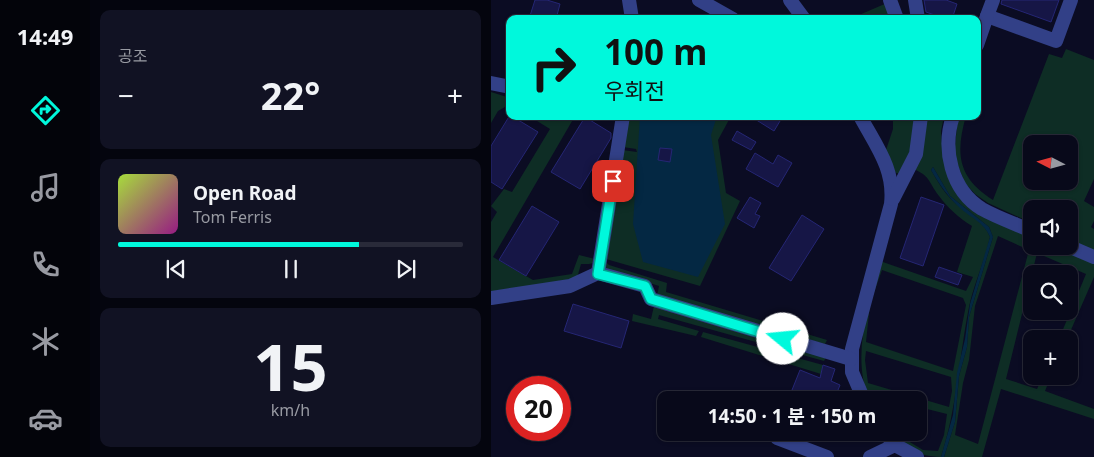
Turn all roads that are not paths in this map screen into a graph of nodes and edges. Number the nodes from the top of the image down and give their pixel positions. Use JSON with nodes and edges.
{"nodes":[{"id":1,"x":629,"y":0,"type":"edge"},
{"id":2,"x":699,"y":0,"type":"edge"},
{"id":3,"x":790,"y":0,"type":"edge"},
{"id":4,"x":890,"y":0,"type":"edge"},
{"id":5,"x":915,"y":0,"type":"edge"},
{"id":6,"x":993,"y":0,"type":"edge"},
{"id":7,"x":1071,"y":0,"type":"edge"},
{"id":8,"x":631,"y":15,"type":"edge"},
{"id":9,"x":726,"y":15,"type":"edge"},
{"id":10,"x":801,"y":15,"type":"edge"},
{"id":11,"x":896,"y":15,"type":"edge"},
{"id":12,"x":917,"y":15,"type":"edge"},
{"id":13,"x":987,"y":16,"type":"junction"},
{"id":14,"x":981,"y":33,"type":"edge"},
{"id":15,"x":491,"y":82,"type":"edge"},
{"id":16,"x":506,"y":86,"type":"edge"},
{"id":17,"x":622,"y":120,"type":"edge"},
{"id":18,"x":862,"y":120,"type":"edge"},
{"id":19,"x":920,"y":120,"type":"edge"},
{"id":20,"x":952,"y":120,"type":"edge"},
{"id":21,"x":891,"y":204,"type":"junction"},
{"id":22,"x":1023,"y":227,"type":"edge"},
{"id":23,"x":1078,"y":250,"type":"edge"},
{"id":24,"x":1094,"y":257,"type":"edge"},
{"id":25,"x":598,"y":274,"type":"junction"},
{"id":26,"x":491,"y":298,"type":"edge"},
{"id":27,"x":851,"y":359,"type":"junction"},
{"id":28,"x":860,"y":391,"type":"edge"},
{"id":29,"x":785,"y":441,"type":"edge"},
{"id":30,"x":892,"y":441,"type":"edge"},
{"id":31,"x":895,"y":445,"type":"junction"},
{"id":32,"x":827,"y":457,"type":"edge"},
{"id":33,"x":870,"y":457,"type":"edge"},
{"id":34,"x":917,"y":457,"type":"edge"}],
"edges":[{"from":1,"to":8,"type":"street"},
{"from":2,"to":9,"type":"street"},
{"from":3,"to":10,"type":"street"},
{"from":4,"to":11,"type":"street"},
{"from":5,"to":12,"type":"street"},
{"from":6,"to":13,"type":"street"},
{"from":7,"to":13,"type":"street"},
{"from":13,"to":14,"type":"street"},
{"from":15,"to":16,"type":"street"},
{"from":17,"to":25,"type":"street"},
{"from":18,"to":21,"type":"street"},
{"from":19,"to":21,"type":"street"},
{"from":20,"to":22,"type":"street"},
{"from":21,"to":27,"type":"street"},
{"from":23,"to":24,"type":"street"},
{"from":25,"to":26,"type":"street"},
{"from":25,"to":27,"type":"street"},
{"from":27,"to":28,"type":"street"},
{"from":29,"to":32,"type":"street"},
{"from":30,"to":31,"type":"street"},
{"from":31,"to":33,"type":"street"},
{"from":31,"to":34,"type":"street"}]}
